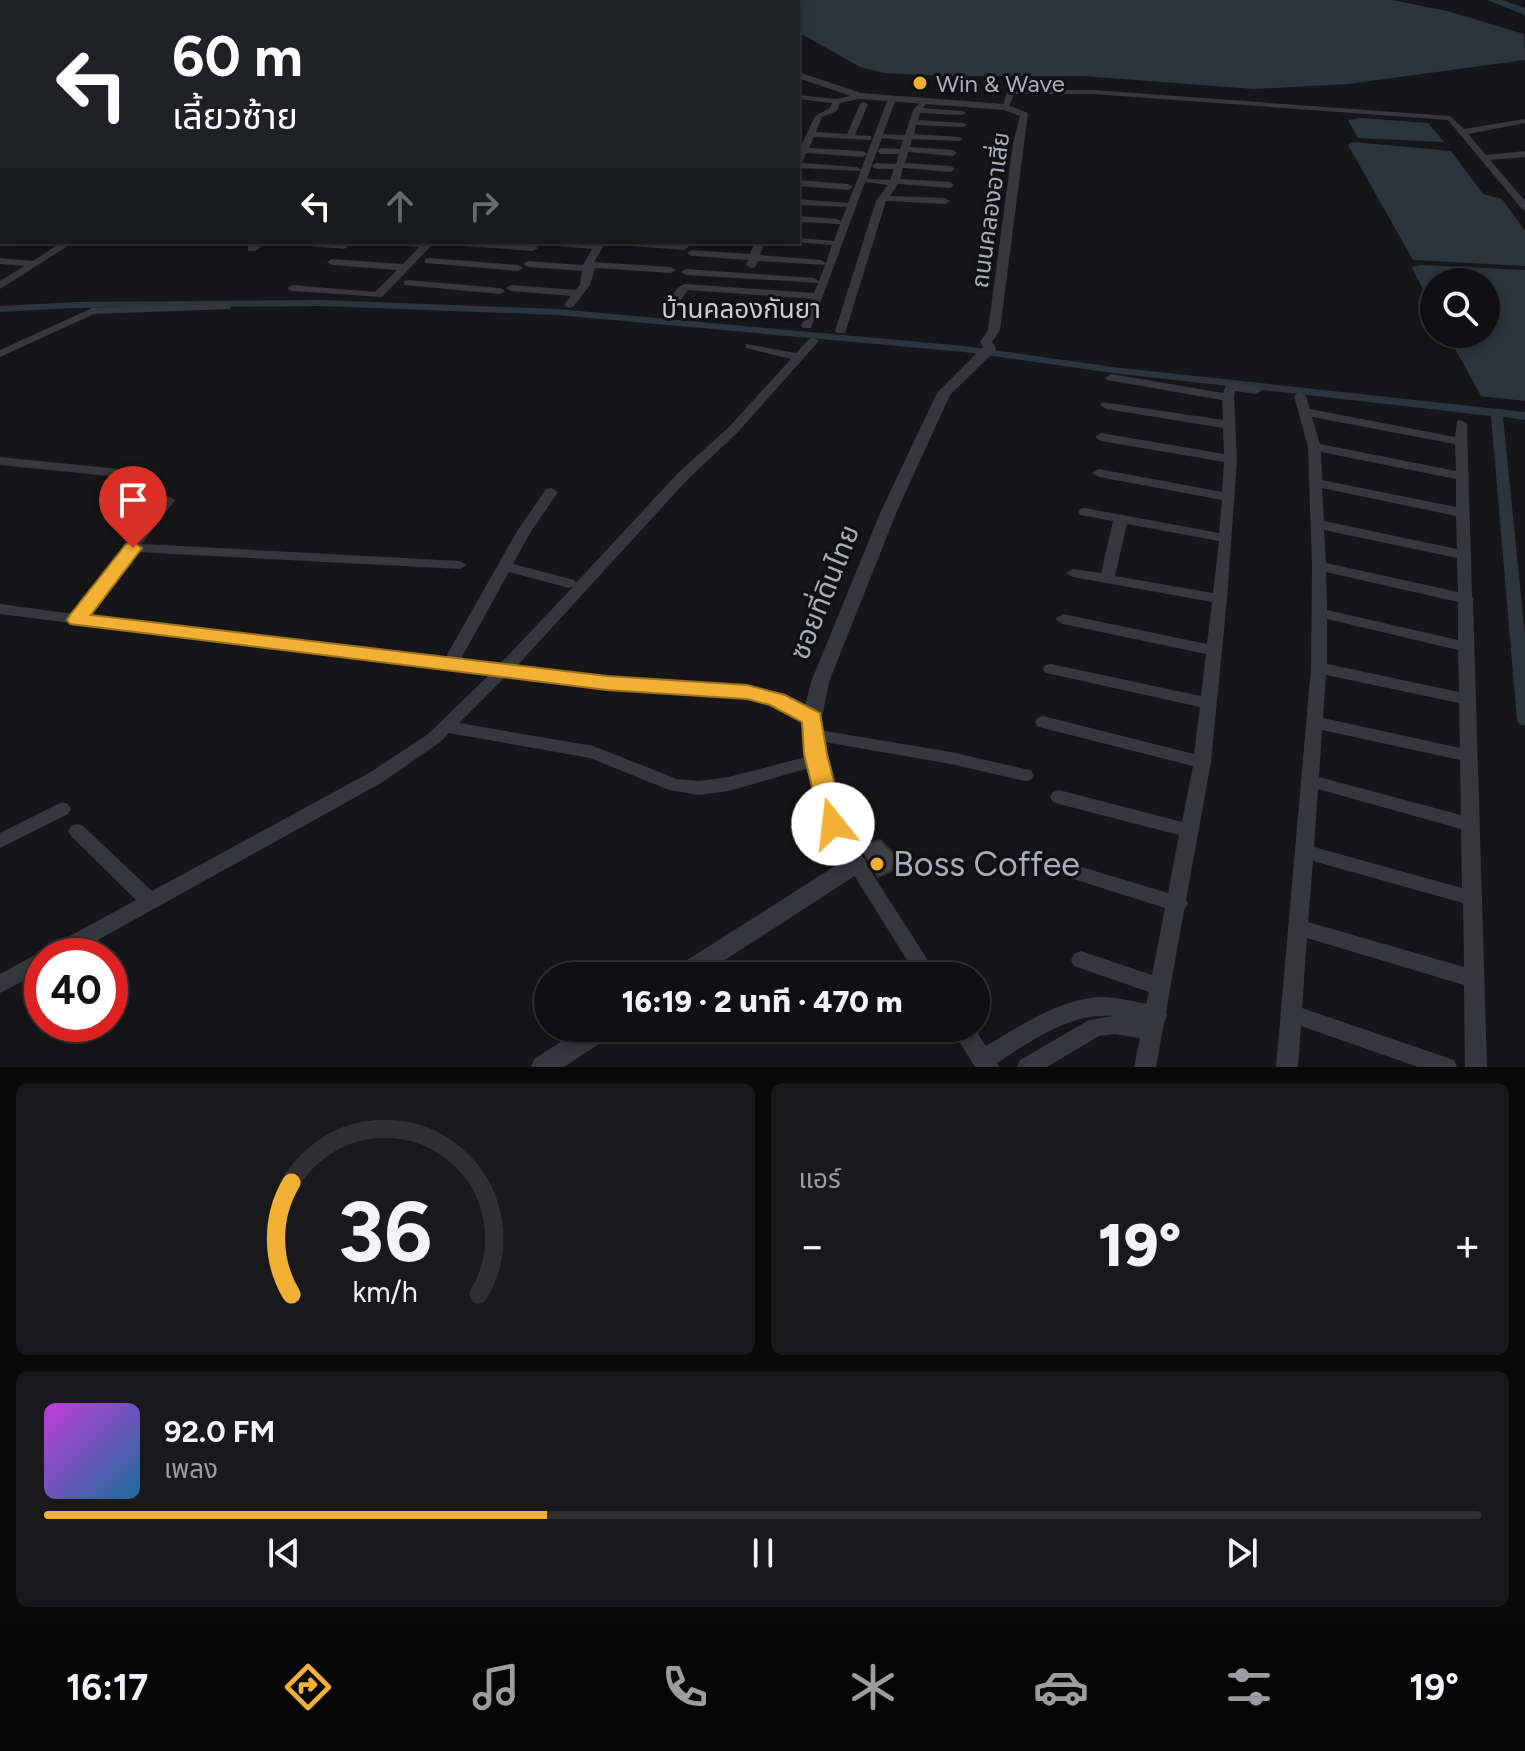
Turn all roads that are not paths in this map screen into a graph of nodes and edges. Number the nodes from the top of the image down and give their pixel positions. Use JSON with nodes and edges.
{"nodes":[{"id":1,"x":800,"y":76,"type":"edge"},
{"id":2,"x":800,"y":97,"type":"edge"},
{"id":3,"x":892,"y":99,"type":"junction"},
{"id":4,"x":862,"y":100,"type":"junction"},
{"id":5,"x":837,"y":101,"type":"junction"},
{"id":6,"x":920,"y":105,"type":"junction"},
{"id":7,"x":1005,"y":107,"type":"junction"},
{"id":8,"x":962,"y":113,"type":"dead end"},
{"id":9,"x":1525,"y":121,"type":"edge"},
{"id":10,"x":913,"y":123,"type":"junction"},
{"id":11,"x":901,"y":124,"type":"dead end"},
{"id":12,"x":963,"y":125,"type":"dead end"},
{"id":13,"x":1463,"y":132,"type":"junction"},
{"id":14,"x":811,"y":134,"type":"junction"},
{"id":15,"x":884,"y":136,"type":"dead end"},
{"id":16,"x":850,"y":137,"type":"junction"},
{"id":17,"x":909,"y":137,"type":"junction"},
{"id":18,"x":868,"y":138,"type":"dead end"},
{"id":19,"x":959,"y":139,"type":"dead end"},
{"id":20,"x":803,"y":150,"type":"junction"},
{"id":21,"x":881,"y":151,"type":"dead end"},
{"id":22,"x":904,"y":151,"type":"junction"},
{"id":23,"x":953,"y":153,"type":"dead end"},
{"id":24,"x":863,"y":154,"type":"dead end"},
{"id":25,"x":1525,"y":154,"type":"edge"},
{"id":26,"x":800,"y":158,"type":"edge"},
{"id":27,"x":1485,"y":158,"type":"junction"},
{"id":28,"x":800,"y":164,"type":"edge"},
{"id":29,"x":876,"y":166,"type":"dead end"},
{"id":30,"x":900,"y":166,"type":"junction"},
{"id":31,"x":951,"y":169,"type":"dead end"},
{"id":32,"x":857,"y":170,"type":"dead end"},
{"id":33,"x":869,"y":181,"type":"dead end"},
{"id":34,"x":894,"y":182,"type":"junction"},
{"id":35,"x":800,"y":183,"type":"edge"},
{"id":36,"x":950,"y":185,"type":"dead end"},
{"id":37,"x":848,"y":187,"type":"dead end"},
{"id":38,"x":883,"y":198,"type":"junction"},
{"id":39,"x":945,"y":201,"type":"dead end"},
{"id":40,"x":800,"y":202,"type":"edge"},
{"id":41,"x":845,"y":205,"type":"dead end"},
{"id":42,"x":1525,"y":207,"type":"edge"},
{"id":43,"x":800,"y":219,"type":"edge"},
{"id":44,"x":837,"y":222,"type":"dead end"},
{"id":45,"x":800,"y":241,"type":"edge"},
{"id":46,"x":830,"y":243,"type":"dead end"},
{"id":47,"x":66,"y":244,"type":"edge"},
{"id":48,"x":322,"y":244,"type":"edge"},
{"id":49,"x":428,"y":244,"type":"edge"},
{"id":50,"x":487,"y":244,"type":"edge"},
{"id":51,"x":497,"y":244,"type":"edge"},
{"id":52,"x":603,"y":244,"type":"edge"},
{"id":53,"x":759,"y":244,"type":"edge"},
{"id":54,"x":344,"y":246,"type":"dead end"},
{"id":55,"x":533,"y":248,"type":"dead end"},
{"id":56,"x":754,"y":258,"type":"junction"},
{"id":57,"x":0,"y":261,"type":"edge"},
{"id":58,"x":429,"y":261,"type":"dead end"},
{"id":59,"x":332,"y":262,"type":"dead end"},
{"id":60,"x":821,"y":263,"type":"dead end"},
{"id":61,"x":34,"y":264,"type":"junction"},
{"id":62,"x":471,"y":264,"type":"junction"},
{"id":63,"x":405,"y":267,"type":"junction"},
{"id":64,"x":590,"y":267,"type":"junction"},
{"id":65,"x":671,"y":270,"type":"dead end"},
{"id":66,"x":686,"y":272,"type":"dead end"},
{"id":67,"x":745,"y":276,"type":"junction"},
{"id":68,"x":814,"y":281,"type":"dead end"},
{"id":69,"x":408,"y":283,"type":"dead end"},
{"id":70,"x":0,"y":286,"type":"edge"},
{"id":71,"x":453,"y":287,"type":"junction"},
{"id":72,"x":292,"y":288,"type":"dead end"},
{"id":73,"x":578,"y":293,"type":"junction"},
{"id":74,"x":818,"y":296,"type":"junction"},
{"id":75,"x":676,"y":299,"type":"dead end"},
{"id":76,"x":569,"y":305,"type":"dead end"},
{"id":77,"x":226,"y":307,"type":"dead end"},
{"id":78,"x":807,"y":326,"type":"dead end"},
{"id":79,"x":841,"y":331,"type":"dead end"},
{"id":80,"x":813,"y":341,"type":"dead end"},
{"id":81,"x":750,"y":346,"type":"dead end"},
{"id":82,"x":985,"y":352,"type":"joint"},
{"id":83,"x":0,"y":354,"type":"edge"},
{"id":84,"x":799,"y":357,"type":"junction"},
{"id":85,"x":1110,"y":375,"type":"dead end"},
{"id":86,"x":1256,"y":390,"type":"dead end"},
{"id":87,"x":1229,"y":392,"type":"junction"},
{"id":88,"x":1106,"y":405,"type":"dead end"},
{"id":89,"x":1228,"y":425,"type":"junction"},
{"id":90,"x":1101,"y":437,"type":"dead end"},
{"id":91,"x":1314,"y":447,"type":"junction"},
{"id":92,"x":1231,"y":459,"type":"junction"},
{"id":93,"x":0,"y":461,"type":"edge"},
{"id":94,"x":1099,"y":473,"type":"dead end"},
{"id":95,"x":139,"y":475,"type":"dead end"},
{"id":96,"x":1463,"y":476,"type":"junction"},
{"id":97,"x":1316,"y":483,"type":"junction"},
{"id":98,"x":551,"y":492,"type":"dead end"},
{"id":99,"x":1228,"y":497,"type":"junction"},
{"id":100,"x":168,"y":500,"type":"dead end"},
{"id":101,"x":1085,"y":512,"type":"dead end"},
{"id":102,"x":1463,"y":513,"type":"junction"},
{"id":103,"x":1121,"y":518,"type":"junction"},
{"id":104,"x":1318,"y":524,"type":"junction"},
{"id":105,"x":1226,"y":538,"type":"junction"},
{"id":106,"x":133,"y":548,"type":"junction"},
{"id":107,"x":1465,"y":555,"type":"junction"},
{"id":108,"x":460,"y":565,"type":"dead end"},
{"id":109,"x":504,"y":566,"type":"junction"},
{"id":110,"x":1319,"y":566,"type":"junction"},
{"id":111,"x":1073,"y":573,"type":"dead end"},
{"id":112,"x":1107,"y":579,"type":"junction"},
{"id":113,"x":569,"y":583,"type":"dead end"},
{"id":114,"x":1220,"y":599,"type":"junction"},
{"id":115,"x":1467,"y":599,"type":"junction"},
{"id":116,"x":0,"y":609,"type":"edge"},
{"id":117,"x":1320,"y":613,"type":"junction"},
{"id":118,"x":1063,"y":619,"type":"dead end"},
{"id":119,"x":77,"y":620,"type":"junction"},
{"id":120,"x":1467,"y":647,"type":"junction"},
{"id":121,"x":1214,"y":651,"type":"junction"},
{"id":122,"x":449,"y":666,"type":"junction"},
{"id":123,"x":1319,"y":668,"type":"junction"},
{"id":124,"x":1051,"y":669,"type":"dead end"},
{"id":125,"x":503,"y":671,"type":"junction"},
{"id":126,"x":1467,"y":699,"type":"junction"},
{"id":127,"x":1209,"y":703,"type":"junction"},
{"id":128,"x":1043,"y":722,"type":"dead end"},
{"id":129,"x":1313,"y":722,"type":"junction"},
{"id":130,"x":446,"y":727,"type":"junction"},
{"id":131,"x":813,"y":727,"type":"junction"},
{"id":132,"x":1469,"y":756,"type":"junction"},
{"id":133,"x":817,"y":760,"type":"junction"},
{"id":134,"x":1202,"y":762,"type":"junction"},
{"id":135,"x":1025,"y":775,"type":"dead end"},
{"id":136,"x":1311,"y":781,"type":"junction"},
{"id":137,"x":1059,"y":797,"type":"dead end"},
{"id":138,"x":62,"y":809,"type":"dead end"},
{"id":139,"x":1470,"y":824,"type":"junction"},
{"id":140,"x":77,"y":831,"type":"dead end"},
{"id":141,"x":1190,"y":831,"type":"junction"},
{"id":142,"x":0,"y":841,"type":"edge"},
{"id":143,"x":1306,"y":852,"type":"junction"},
{"id":144,"x":856,"y":864,"type":"junction"},
{"id":145,"x":1065,"y":869,"type":"dead end"},
{"id":146,"x":1472,"y":898,"type":"junction"},
{"id":147,"x":150,"y":901,"type":"junction"},
{"id":148,"x":1178,"y":904,"type":"junction"},
{"id":149,"x":1300,"y":928,"type":"junction"},
{"id":150,"x":83,"y":938,"type":"edge"},
{"id":151,"x":1081,"y":960,"type":"dead end"},
{"id":152,"x":703,"y":962,"type":"edge"},
{"id":153,"x":919,"y":962,"type":"edge"},
{"id":154,"x":24,"y":971,"type":"edge"},
{"id":155,"x":1474,"y":979,"type":"junction"},
{"id":156,"x":0,"y":984,"type":"edge"},
{"id":157,"x":1161,"y":987,"type":"junction"},
{"id":158,"x":1293,"y":1014,"type":"junction"},
{"id":159,"x":1063,"y":1018,"type":"junction"},
{"id":160,"x":1154,"y":1024,"type":"junction"},
{"id":161,"x":1076,"y":1037,"type":"junction"},
{"id":162,"x":581,"y":1042,"type":"edge"},
{"id":163,"x":971,"y":1042,"type":"edge"},
{"id":164,"x":985,"y":1063,"type":"edge"},
{"id":165,"x":543,"y":1067,"type":"edge"},
{"id":166,"x":1028,"y":1067,"type":"edge"},
{"id":167,"x":1145,"y":1067,"type":"edge"},
{"id":168,"x":1287,"y":1067,"type":"edge"},
{"id":169,"x":1446,"y":1067,"type":"edge"},
{"id":170,"x":1476,"y":1067,"type":"edge"}],
"edges":[{"from":1,"to":4,"type":"street","name":"ถนนคลองอาเสี่ย"},
{"from":2,"to":5,"type":"street"},
{"from":3,"to":4,"type":"street","name":"ถนนคลองอาเสี่ย"},
{"from":3,"to":6,"type":"street","name":"ถนนคลองอาเสี่ย"},
{"from":3,"to":74,"type":"street"},
{"from":4,"to":5,"type":"street"},
{"from":4,"to":16,"type":"street"},
{"from":5,"to":14,"type":"street"},
{"from":6,"to":7,"type":"street","name":"ถนนคลองอาเสี่ย"},
{"from":6,"to":8,"type":"street"},
{"from":6,"to":10,"type":"street"},
{"from":7,"to":13,"type":"street"},
{"from":7,"to":82,"type":"street","name":"ถนนคลองอาเสี่ย"},
{"from":9,"to":13,"type":"street"},
{"from":10,"to":11,"type":"street"},
{"from":10,"to":12,"type":"street"},
{"from":10,"to":17,"type":"street"},
{"from":13,"to":27,"type":"street"},
{"from":14,"to":16,"type":"street"},
{"from":14,"to":20,"type":"street"},
{"from":15,"to":17,"type":"street"},
{"from":16,"to":18,"type":"street"},
{"from":17,"to":19,"type":"street"},
{"from":17,"to":22,"type":"street"},
{"from":20,"to":24,"type":"street"},
{"from":20,"to":26,"type":"street"},
{"from":21,"to":22,"type":"street"},
{"from":22,"to":23,"type":"street"},
{"from":22,"to":30,"type":"street"},
{"from":25,"to":27,"type":"street"},
{"from":27,"to":42,"type":"street"},
{"from":28,"to":32,"type":"street"},
{"from":29,"to":30,"type":"street"},
{"from":30,"to":31,"type":"street"},
{"from":30,"to":34,"type":"street"},
{"from":33,"to":34,"type":"street"},
{"from":34,"to":36,"type":"street"},
{"from":34,"to":38,"type":"street"},
{"from":35,"to":37,"type":"street"},
{"from":38,"to":39,"type":"street"},
{"from":38,"to":79,"type":"street"},
{"from":40,"to":41,"type":"street"},
{"from":43,"to":44,"type":"street"},
{"from":45,"to":46,"type":"street"},
{"from":47,"to":61,"type":"street"},
{"from":48,"to":54,"type":"street"},
{"from":49,"to":63,"type":"street"},
{"from":50,"to":62,"type":"street"},
{"from":51,"to":55,"type":"street"},
{"from":52,"to":56,"type":"street"},
{"from":52,"to":64,"type":"street"},
{"from":53,"to":56,"type":"street"},
{"from":56,"to":60,"type":"street"},
{"from":56,"to":67,"type":"street"},
{"from":57,"to":61,"type":"street"},
{"from":58,"to":62,"type":"street"},
{"from":59,"to":63,"type":"street"},
{"from":61,"to":70,"type":"street"},
{"from":62,"to":64,"type":"street"},
{"from":62,"to":71,"type":"street"},
{"from":63,"to":72,"type":"street"},
{"from":64,"to":65,"type":"street"},
{"from":64,"to":73,"type":"street"},
{"from":66,"to":67,"type":"street"},
{"from":67,"to":68,"type":"street"},
{"from":69,"to":71,"type":"street"},
{"from":71,"to":73,"type":"street"},
{"from":73,"to":76,"type":"street"},
{"from":74,"to":75,"type":"street"},
{"from":74,"to":78,"type":"street"},
{"from":77,"to":83,"type":"street"},
{"from":80,"to":84,"type":"street"},
{"from":81,"to":84,"type":"street"},
{"from":82,"to":131,"type":"street","name":"ซอยที่ดินไทย"},
{"from":84,"to":125,"type":"street"},
{"from":85,"to":87,"type":"street"},
{"from":86,"to":87,"type":"street"},
{"from":87,"to":89,"type":"street"},
{"from":88,"to":89,"type":"street"},
{"from":89,"to":92,"type":"street"},
{"from":90,"to":92,"type":"street"},
{"from":91,"to":96,"type":"street"},
{"from":91,"to":96,"type":"street"},
{"from":91,"to":97,"type":"street"},
{"from":92,"to":99,"type":"street"},
{"from":93,"to":95,"type":"street"},
{"from":94,"to":99,"type":"street"},
{"from":96,"to":102,"type":"street"},
{"from":97,"to":102,"type":"street"},
{"from":97,"to":104,"type":"street"},
{"from":98,"to":109,"type":"street"},
{"from":99,"to":105,"type":"street"},
{"from":100,"to":106,"type":"street"},
{"from":101,"to":103,"type":"street"},
{"from":102,"to":107,"type":"street"},
{"from":103,"to":105,"type":"street"},
{"from":103,"to":112,"type":"street"},
{"from":104,"to":107,"type":"street"},
{"from":104,"to":110,"type":"street"},
{"from":105,"to":114,"type":"street"},
{"from":106,"to":108,"type":"street"},
{"from":106,"to":119,"type":"street"},
{"from":107,"to":115,"type":"street"},
{"from":109,"to":113,"type":"street"},
{"from":109,"to":122,"type":"street"},
{"from":110,"to":115,"type":"street"},
{"from":110,"to":117,"type":"street"},
{"from":111,"to":112,"type":"street"},
{"from":112,"to":114,"type":"street"},
{"from":114,"to":121,"type":"street"},
{"from":115,"to":120,"type":"street"},
{"from":116,"to":119,"type":"street"},
{"from":117,"to":120,"type":"street"},
{"from":117,"to":123,"type":"street"},
{"from":118,"to":121,"type":"street"},
{"from":119,"to":122,"type":"street"},
{"from":120,"to":126,"type":"street"},
{"from":121,"to":127,"type":"street"},
{"from":122,"to":125,"type":"street"},
{"from":123,"to":126,"type":"street"},
{"from":123,"to":129,"type":"street"},
{"from":124,"to":127,"type":"street"},
{"from":125,"to":130,"type":"street"},
{"from":125,"to":131,"type":"street"},
{"from":126,"to":132,"type":"street"},
{"from":127,"to":134,"type":"street"},
{"from":128,"to":134,"type":"street"},
{"from":129,"to":132,"type":"street"},
{"from":129,"to":136,"type":"street"},
{"from":130,"to":133,"type":"street"},
{"from":130,"to":147,"type":"street"},
{"from":131,"to":133,"type":"street","name":"ซอยที่ดินไทย"},
{"from":131,"to":135,"type":"street"},
{"from":132,"to":139,"type":"street"},
{"from":133,"to":144,"type":"street","name":"ซอยที่ดินไทย"},
{"from":134,"to":141,"type":"street"},
{"from":136,"to":139,"type":"street"},
{"from":136,"to":143,"type":"street"},
{"from":137,"to":141,"type":"street"},
{"from":138,"to":142,"type":"street"},
{"from":139,"to":146,"type":"street"},
{"from":140,"to":147,"type":"street"},
{"from":141,"to":148,"type":"street"},
{"from":143,"to":146,"type":"street"},
{"from":143,"to":149,"type":"street"},
{"from":144,"to":152,"type":"street"},
{"from":144,"to":153,"type":"street"},
{"from":145,"to":148,"type":"street"},
{"from":146,"to":155,"type":"street"},
{"from":147,"to":150,"type":"street"},
{"from":148,"to":157,"type":"street"},
{"from":149,"to":155,"type":"street"},
{"from":149,"to":158,"type":"street"},
{"from":151,"to":157,"type":"street"},
{"from":154,"to":156,"type":"street"},
{"from":155,"to":170,"type":"street"},
{"from":157,"to":160,"type":"street"},
{"from":158,"to":168,"type":"street"},
{"from":158,"to":169,"type":"street"},
{"from":159,"to":160,"type":"street"},
{"from":159,"to":161,"type":"street"},
{"from":159,"to":164,"type":"street"},
{"from":160,"to":161,"type":"street"},
{"from":160,"to":167,"type":"street"},
{"from":161,"to":166,"type":"street"},
{"from":162,"to":165,"type":"street"},
{"from":163,"to":164,"type":"street"}]}
